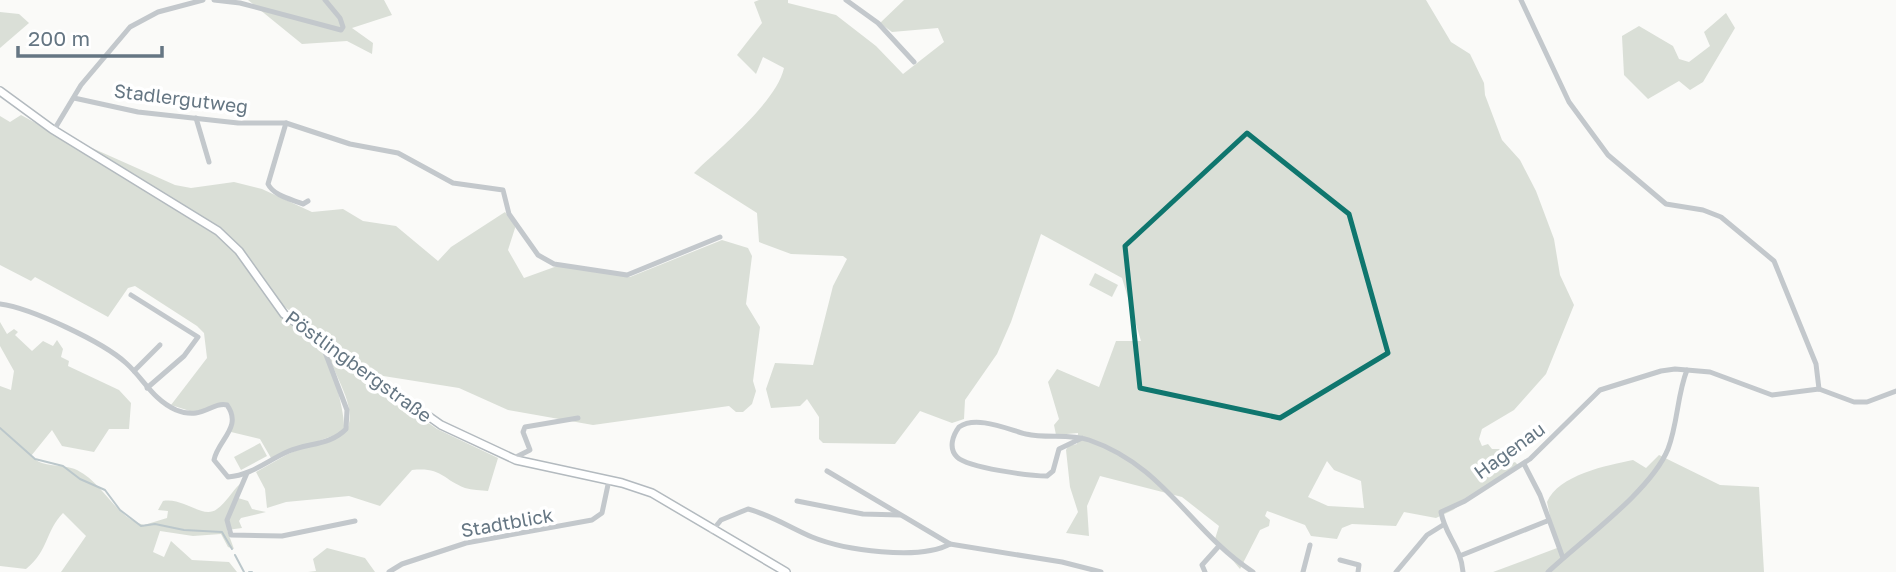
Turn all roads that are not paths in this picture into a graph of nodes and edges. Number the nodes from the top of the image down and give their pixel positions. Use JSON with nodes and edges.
{"nodes":[{"id":1,"x":203,"y":0,"type":"edge"},
{"id":2,"x":214,"y":0,"type":"edge"},
{"id":3,"x":325,"y":0,"type":"edge"},
{"id":4,"x":846,"y":0,"type":"edge"},
{"id":5,"x":1521,"y":0,"type":"edge"},
{"id":6,"x":914,"y":62,"type":"dead end"},
{"id":7,"x":0,"y":91,"type":"edge"},
{"id":8,"x":74,"y":98,"type":"junction"},
{"id":9,"x":196,"y":118,"type":"junction"},
{"id":10,"x":286,"y":123,"type":"junction"},
{"id":11,"x":54,"y":130,"type":"junction"},
{"id":12,"x":209,"y":162,"type":"dead end"},
{"id":13,"x":308,"y":201,"type":"dead end"},
{"id":14,"x":720,"y":237,"type":"dead end"},
{"id":15,"x":131,"y":295,"type":"dead end"},
{"id":16,"x":0,"y":304,"type":"edge"},
{"id":17,"x":325,"y":344,"type":"junction"},
{"id":18,"x":160,"y":345,"type":"dead end"},
{"id":19,"x":134,"y":370,"type":"junction"},
{"id":20,"x":1687,"y":370,"type":"junction"},
{"id":21,"x":147,"y":388,"type":"junction"},
{"id":22,"x":1819,"y":389,"type":"junction"},
{"id":23,"x":1896,"y":391,"type":"edge"},
{"id":24,"x":578,"y":418,"type":"dead end"},
{"id":25,"x":1083,"y":438,"type":"junction"},
{"id":26,"x":512,"y":458,"type":"junction"},
{"id":27,"x":1524,"y":464,"type":"junction"},
{"id":28,"x":827,"y":471,"type":"dead end"},
{"id":29,"x":247,"y":473,"type":"junction"},
{"id":30,"x":609,"y":482,"type":"junction"},
{"id":31,"x":797,"y":501,"type":"dead end"},
{"id":32,"x":901,"y":515,"type":"junction"},
{"id":33,"x":355,"y":521,"type":"dead end"},
{"id":34,"x":1546,"y":521,"type":"junction"},
{"id":35,"x":1443,"y":525,"type":"junction"},
{"id":36,"x":712,"y":531,"type":"junction"},
{"id":37,"x":950,"y":544,"type":"junction"},
{"id":38,"x":1310,"y":545,"type":"dead end"},
{"id":39,"x":1219,"y":546,"type":"junction"},
{"id":40,"x":1462,"y":555,"type":"junction"},
{"id":41,"x":1563,"y":558,"type":"junction"},
{"id":42,"x":1340,"y":561,"type":"dead end"},
{"id":43,"x":1359,"y":565,"type":"junction"},
{"id":44,"x":1369,"y":567,"type":"dead end"},
{"id":45,"x":1077,"y":570,"type":"edge"},
{"id":46,"x":389,"y":572,"type":"edge"},
{"id":47,"x":786,"y":572,"type":"edge"},
{"id":48,"x":1101,"y":572,"type":"edge"},
{"id":49,"x":1205,"y":572,"type":"edge"},
{"id":50,"x":1253,"y":572,"type":"edge"},
{"id":51,"x":1303,"y":572,"type":"edge"},
{"id":52,"x":1358,"y":572,"type":"edge"},
{"id":53,"x":1396,"y":572,"type":"edge"},
{"id":54,"x":1463,"y":572,"type":"edge"},
{"id":55,"x":1548,"y":572,"type":"edge"}],
"edges":[{"from":1,"to":8,"type":"street"},
{"from":2,"to":3,"type":"street"},
{"from":4,"to":6,"type":"street"},
{"from":5,"to":22,"type":"street"},
{"from":7,"to":11,"type":"main road","name":"Pöstlingbergstraße"},
{"from":8,"to":9,"type":"street","name":"Stadlergutweg"},
{"from":8,"to":11,"type":"street"},
{"from":9,"to":10,"type":"street","name":"Stadlergutweg"},
{"from":9,"to":12,"type":"street"},
{"from":10,"to":13,"type":"street"},
{"from":10,"to":14,"type":"street","name":"Stadlergutweg"},
{"from":11,"to":17,"type":"main road","name":"Pöstlingbergstraße"},
{"from":15,"to":21,"type":"street"},
{"from":16,"to":19,"type":"street"},
{"from":17,"to":26,"type":"main road","name":"Pöstlingbergstraße"},
{"from":17,"to":29,"type":"street"},
{"from":18,"to":19,"type":"street"},
{"from":19,"to":21,"type":"street"},
{"from":20,"to":22,"type":"street","name":"Hagenau"},
{"from":20,"to":27,"type":"street","name":"Hagenau"},
{"from":20,"to":41,"type":"street"},
{"from":21,"to":29,"type":"street"},
{"from":22,"to":23,"type":"street"},
{"from":24,"to":26,"type":"street"},
{"from":25,"to":25,"type":"street"},
{"from":25,"to":39,"type":"street"},
{"from":26,"to":30,"type":"main road","name":"Pöstlingbergstraße"},
{"from":27,"to":34,"type":"street"},
{"from":27,"to":35,"type":"street","name":"Hagenau"},
{"from":28,"to":32,"type":"street"},
{"from":29,"to":33,"type":"street"},
{"from":30,"to":36,"type":"main road","name":"Pöstlingbergstraße"},
{"from":30,"to":46,"type":"street","name":"Stadtblick"},
{"from":31,"to":32,"type":"street"},
{"from":32,"to":37,"type":"street"},
{"from":34,"to":40,"type":"street"},
{"from":34,"to":41,"type":"street"},
{"from":35,"to":40,"type":"street"},
{"from":35,"to":53,"type":"street"},
{"from":36,"to":37,"type":"street"},
{"from":36,"to":47,"type":"main road","name":"Pöstlingbergstraße"},
{"from":37,"to":45,"type":"street"},
{"from":38,"to":51,"type":"street"},
{"from":39,"to":49,"type":"street"},
{"from":39,"to":50,"type":"street"},
{"from":40,"to":54,"type":"street"},
{"from":41,"to":55,"type":"street"},
{"from":42,"to":43,"type":"street"},
{"from":43,"to":44,"type":"street"},
{"from":43,"to":52,"type":"street"},
{"from":45,"to":48,"type":"street"}]}
